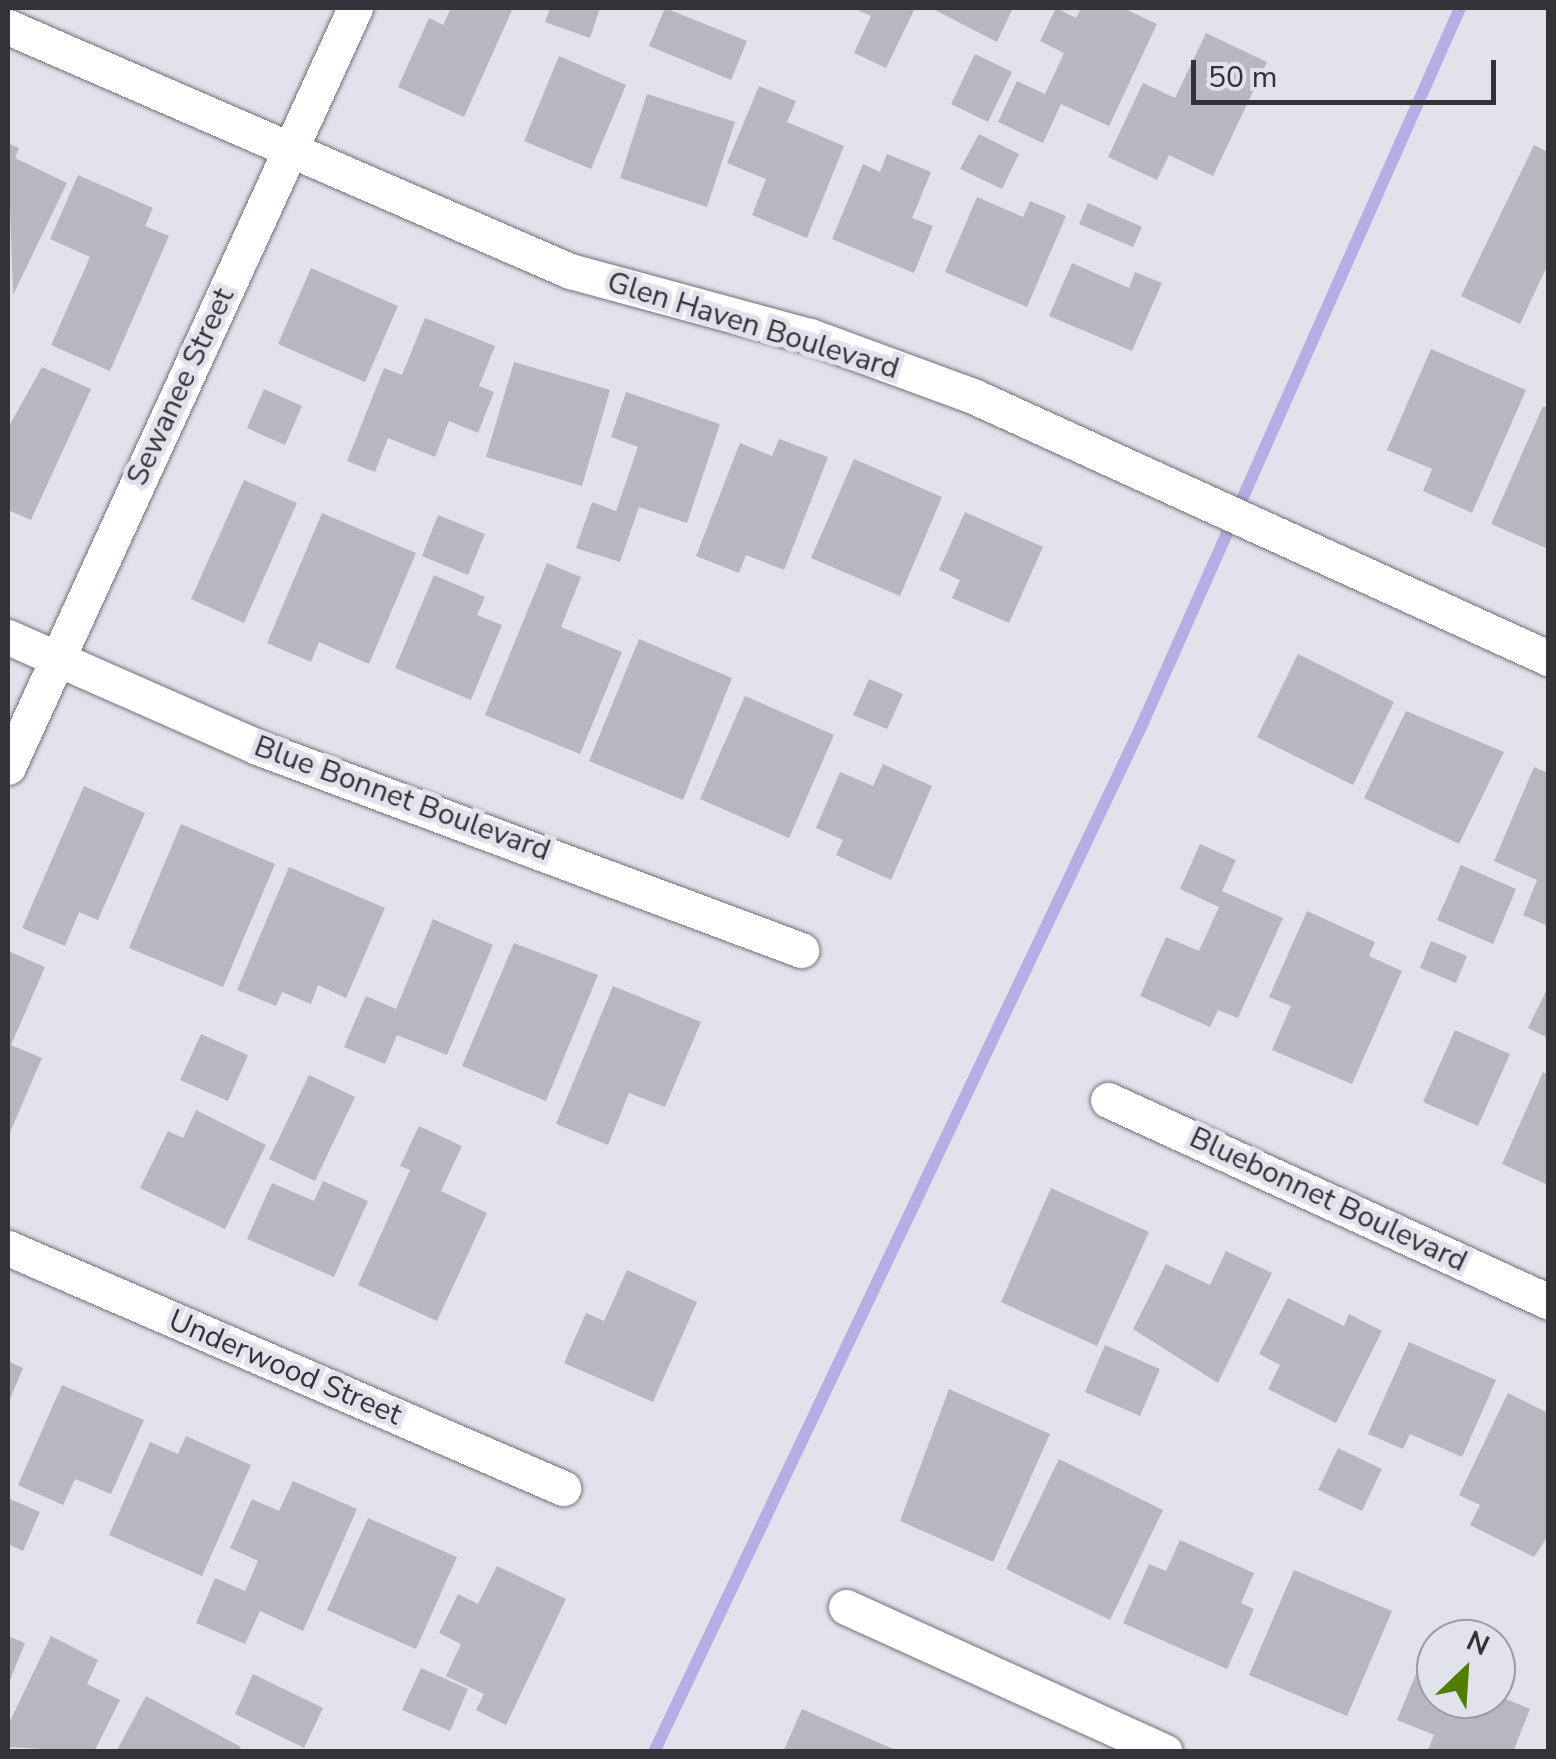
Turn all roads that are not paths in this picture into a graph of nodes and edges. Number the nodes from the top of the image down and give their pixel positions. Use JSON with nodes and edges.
{"nodes":[{"id":1,"x":355,"y":8,"type":"edge"},
{"id":2,"x":8,"y":27,"type":"edge"},
{"id":3,"x":288,"y":153,"type":"junction"},
{"id":4,"x":8,"y":637,"type":"edge"},
{"id":5,"x":1548,"y":658,"type":"edge"},
{"id":6,"x":57,"y":659,"type":"junction"},
{"id":7,"x":8,"y":767,"type":"edge"},
{"id":8,"x":801,"y":950,"type":"dead end"},
{"id":9,"x":1108,"y":1100,"type":"dead end"},
{"id":10,"x":8,"y":1248,"type":"edge"},
{"id":11,"x":1548,"y":1301,"type":"edge"},
{"id":12,"x":562,"y":1488,"type":"dead end"},
{"id":13,"x":846,"y":1607,"type":"dead end"},
{"id":14,"x":1165,"y":1752,"type":"edge"}],
"edges":[{"from":1,"to":3,"type":"street","name":"Sewanee Street"},
{"from":2,"to":3,"type":"street","name":"Glen Haven Boulevard"},
{"from":3,"to":5,"type":"street","name":"Glen Haven Boulevard"},
{"from":3,"to":6,"type":"street","name":"Sewanee Street"},
{"from":4,"to":6,"type":"street","name":"Blue Bonnet Boulevard"},
{"from":6,"to":7,"type":"street","name":"Sewanee Street"},
{"from":6,"to":8,"type":"street","name":"Blue Bonnet Boulevard"},
{"from":9,"to":11,"type":"street","name":"Bluebonnet Boulevard"},
{"from":10,"to":12,"type":"street","name":"Underwood Street"},
{"from":13,"to":14,"type":"street"}]}
